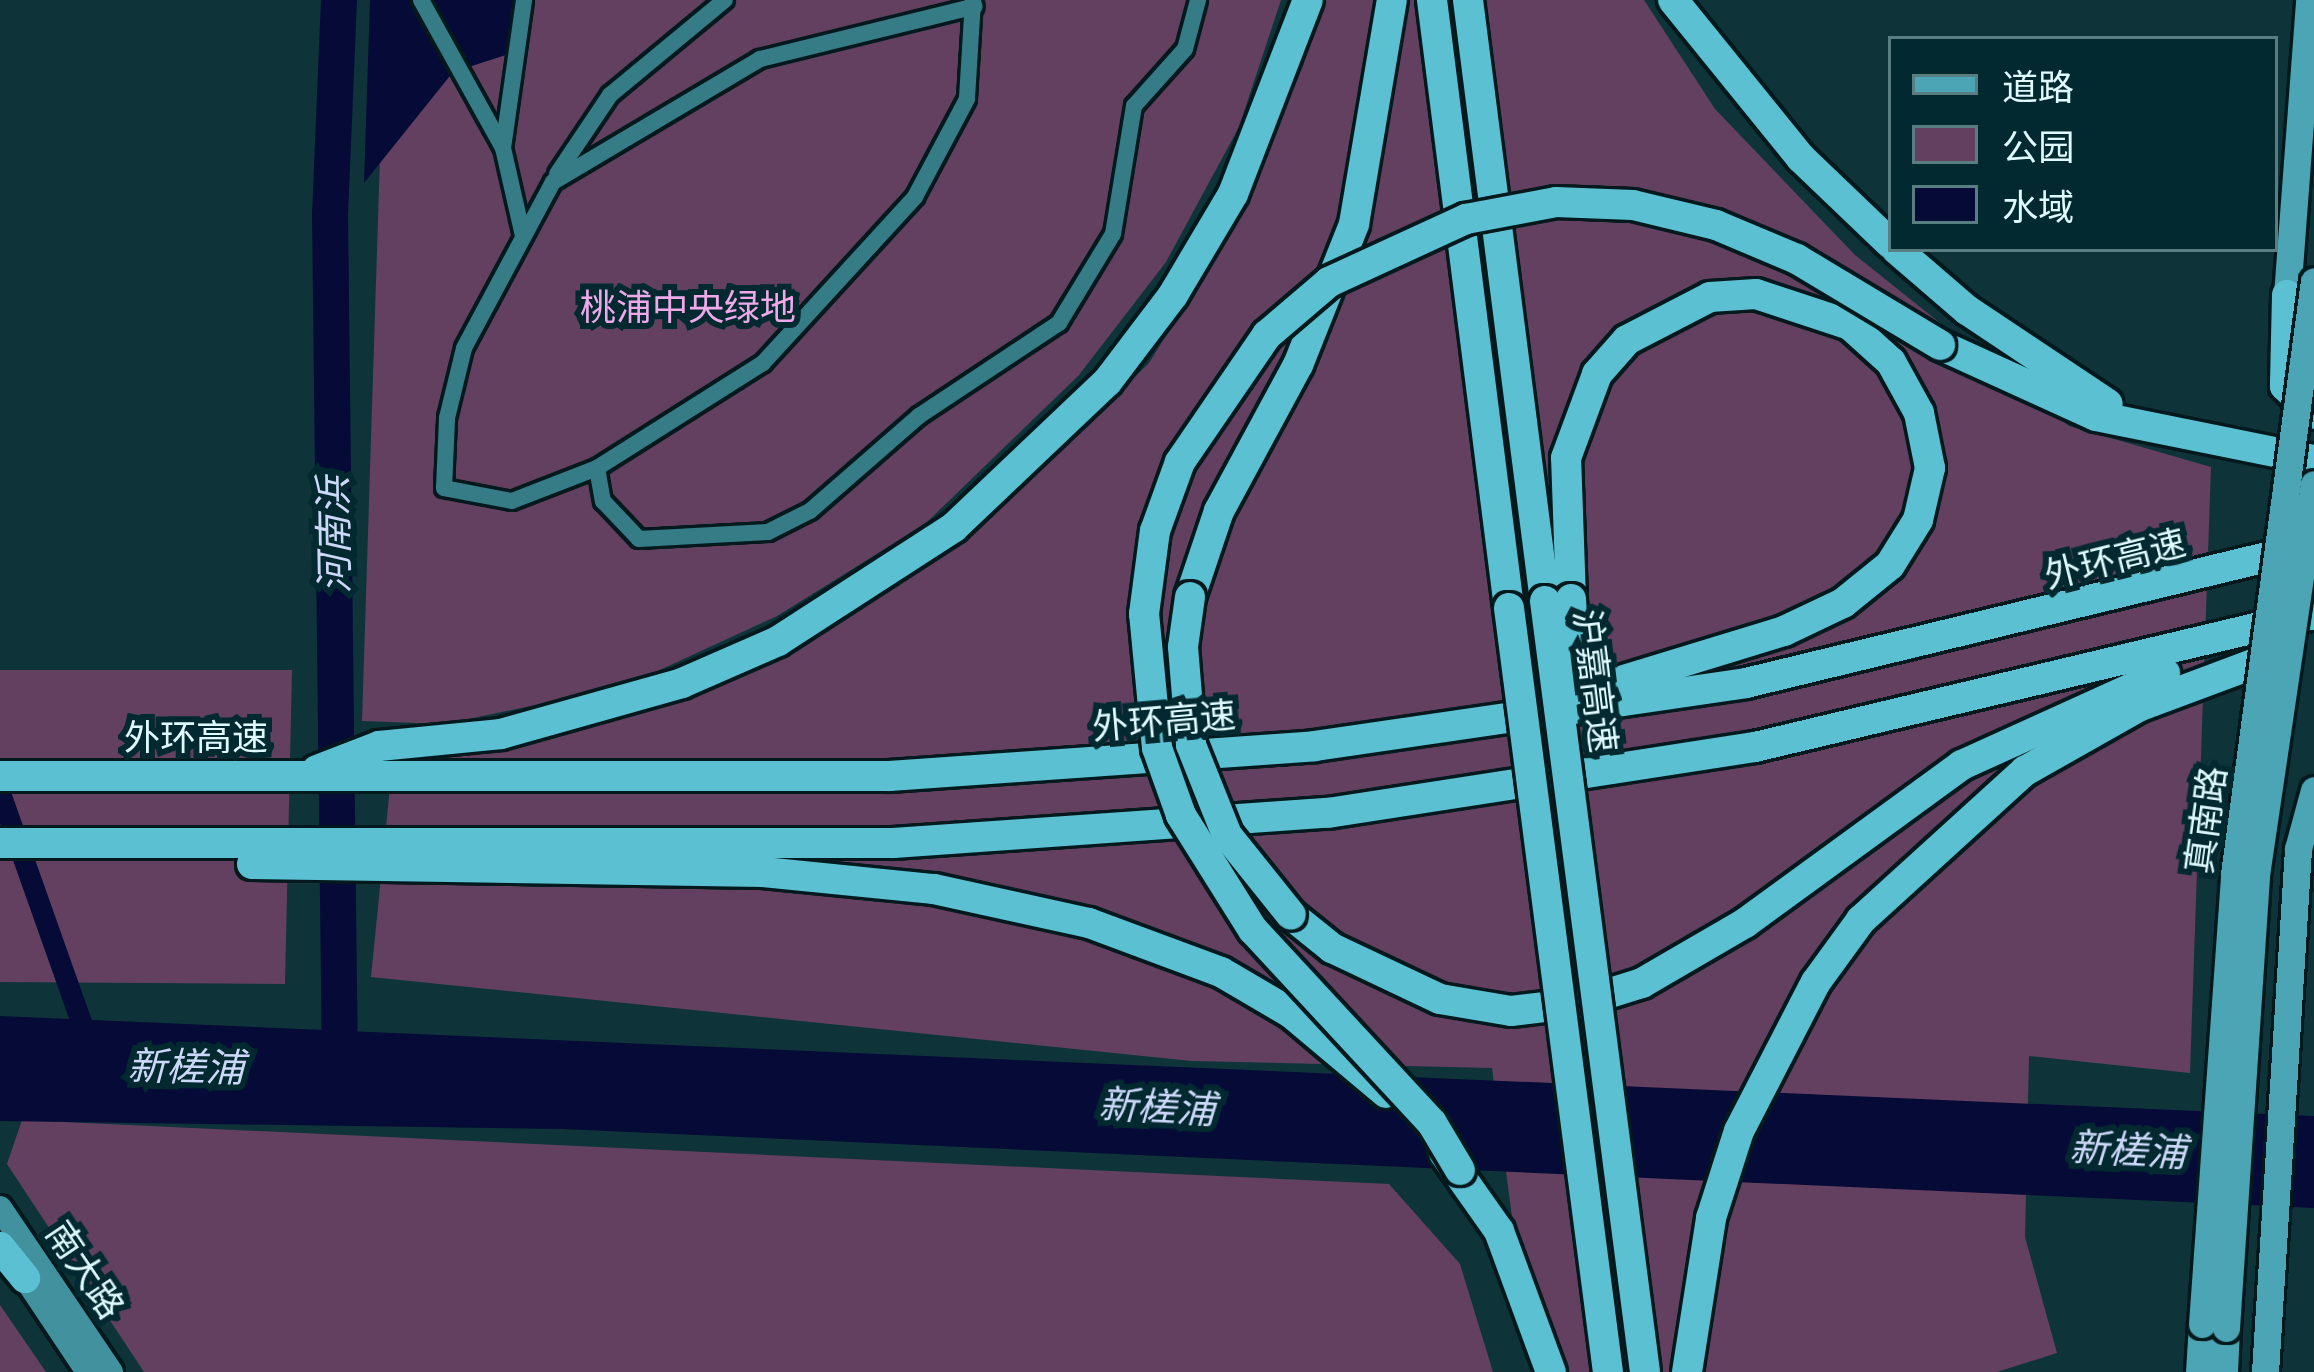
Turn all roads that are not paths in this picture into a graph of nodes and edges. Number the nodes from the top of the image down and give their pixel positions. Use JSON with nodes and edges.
{"nodes":[{"id":1,"x":421,"y":0,"type":"edge"},
{"id":2,"x":724,"y":0,"type":"edge"},
{"id":3,"x":1198,"y":0,"type":"edge"},
{"id":4,"x":1308,"y":0,"type":"edge"},
{"id":5,"x":1392,"y":0,"type":"edge"},
{"id":6,"x":1432,"y":0,"type":"edge"},
{"id":7,"x":1468,"y":0,"type":"edge"},
{"id":8,"x":1673,"y":0,"type":"edge"},
{"id":9,"x":2309,"y":0,"type":"edge"},
{"id":10,"x":524,"y":1,"type":"edge"},
{"id":11,"x":974,"y":3,"type":"edge"},
{"id":12,"x":503,"y":148,"type":"junction"},
{"id":13,"x":553,"y":182,"type":"junction"},
{"id":14,"x":523,"y":236,"type":"junction"},
{"id":15,"x":1888,"y":242,"type":"edge"},
{"id":16,"x":1899,"y":252,"type":"edge"},
{"id":17,"x":2300,"y":288,"type":"edge"},
{"id":18,"x":2314,"y":414,"type":"edge"},
{"id":19,"x":2179,"y":437,"type":"junction"},
{"id":20,"x":2314,"y":460,"type":"edge"},
{"id":21,"x":597,"y":468,"type":"junction"},
{"id":22,"x":2314,"y":484,"type":"edge"},
{"id":23,"x":2314,"y":545,"type":"edge"},
{"id":24,"x":1558,"y":600,"type":"junction"},
{"id":25,"x":2310,"y":615,"type":"edge"},
{"id":26,"x":2192,"y":648,"type":"junction"},
{"id":27,"x":1532,"y":718,"type":"junction"},
{"id":28,"x":379,"y":762,"type":"junction"},
{"id":29,"x":12,"y":776,"type":"edge"},
{"id":30,"x":2314,"y":790,"type":"edge"},
{"id":31,"x":0,"y":843,"type":"edge"},
{"id":32,"x":379,"y":856,"type":"junction"},
{"id":33,"x":1460,"y":1170,"type":"junction"},
{"id":34,"x":0,"y":1208,"type":"edge"},
{"id":35,"x":0,"y":1244,"type":"edge"},
{"id":36,"x":26,"y":1278,"type":"joint"},
{"id":37,"x":2214,"y":1326,"type":"junction"},
{"id":38,"x":88,"y":1372,"type":"edge"},
{"id":39,"x":111,"y":1372,"type":"edge"},
{"id":40,"x":1551,"y":1372,"type":"edge"},
{"id":41,"x":1608,"y":1372,"type":"edge"},
{"id":42,"x":1645,"y":1372,"type":"edge"},
{"id":43,"x":1688,"y":1372,"type":"edge"},
{"id":44,"x":2199,"y":1372,"type":"edge"},
{"id":45,"x":2224,"y":1372,"type":"edge"},
{"id":46,"x":2265,"y":1372,"type":"edge"}],
"edges":[{"from":1,"to":12,"type":"street"},
{"from":2,"to":13,"type":"street"},
{"from":3,"to":21,"type":"street"},
{"from":4,"to":28,"type":"highway"},
{"from":5,"to":26,"type":"highway","bridge":true},
{"from":6,"to":41,"type":"highway","name":"沪嘉高速","bridge":true},
{"from":7,"to":24,"type":"highway","name":"沪嘉高速"},
{"from":8,"to":15,"type":"highway"},
{"from":9,"to":17,"type":"main road","name":"真南路"},
{"from":10,"to":12,"type":"street"},
{"from":11,"to":13,"type":"street"},
{"from":11,"to":21,"type":"street"},
{"from":12,"to":14,"type":"street"},
{"from":13,"to":14,"type":"street"},
{"from":14,"to":21,"type":"street"},
{"from":16,"to":19,"type":"highway"},
{"from":17,"to":18,"type":"highway"},
{"from":17,"to":37,"type":"main road","name":"真南路","bridge":true},
{"from":19,"to":20,"type":"highway"},
{"from":19,"to":33,"type":"highway","bridge":true},
{"from":22,"to":37,"type":"main road","name":"真南路","bridge":true},
{"from":23,"to":27,"type":"highway","name":"外环高速"},
{"from":24,"to":27,"type":"highway"},
{"from":24,"to":42,"type":"highway","bridge":true},
{"from":25,"to":26,"type":"highway"},
{"from":25,"to":43,"type":"highway"},
{"from":26,"to":32,"type":"highway"},
{"from":27,"to":28,"type":"highway","name":"外环高速"},
{"from":28,"to":29,"type":"highway","name":"外环高速"},
{"from":30,"to":46,"type":"main road"},
{"from":31,"to":32,"type":"highway"},
{"from":32,"to":33,"type":"highway","bridge":true},
{"from":33,"to":40,"type":"highway"},
{"from":34,"to":39,"type":"street","name":"南大路"},
{"from":35,"to":36,"type":"highway"},
{"from":36,"to":38,"type":"street","name":"南大路"},
{"from":37,"to":44,"type":"main road","name":"真南路"},
{"from":37,"to":45,"type":"main road","name":"真南路"}]}
